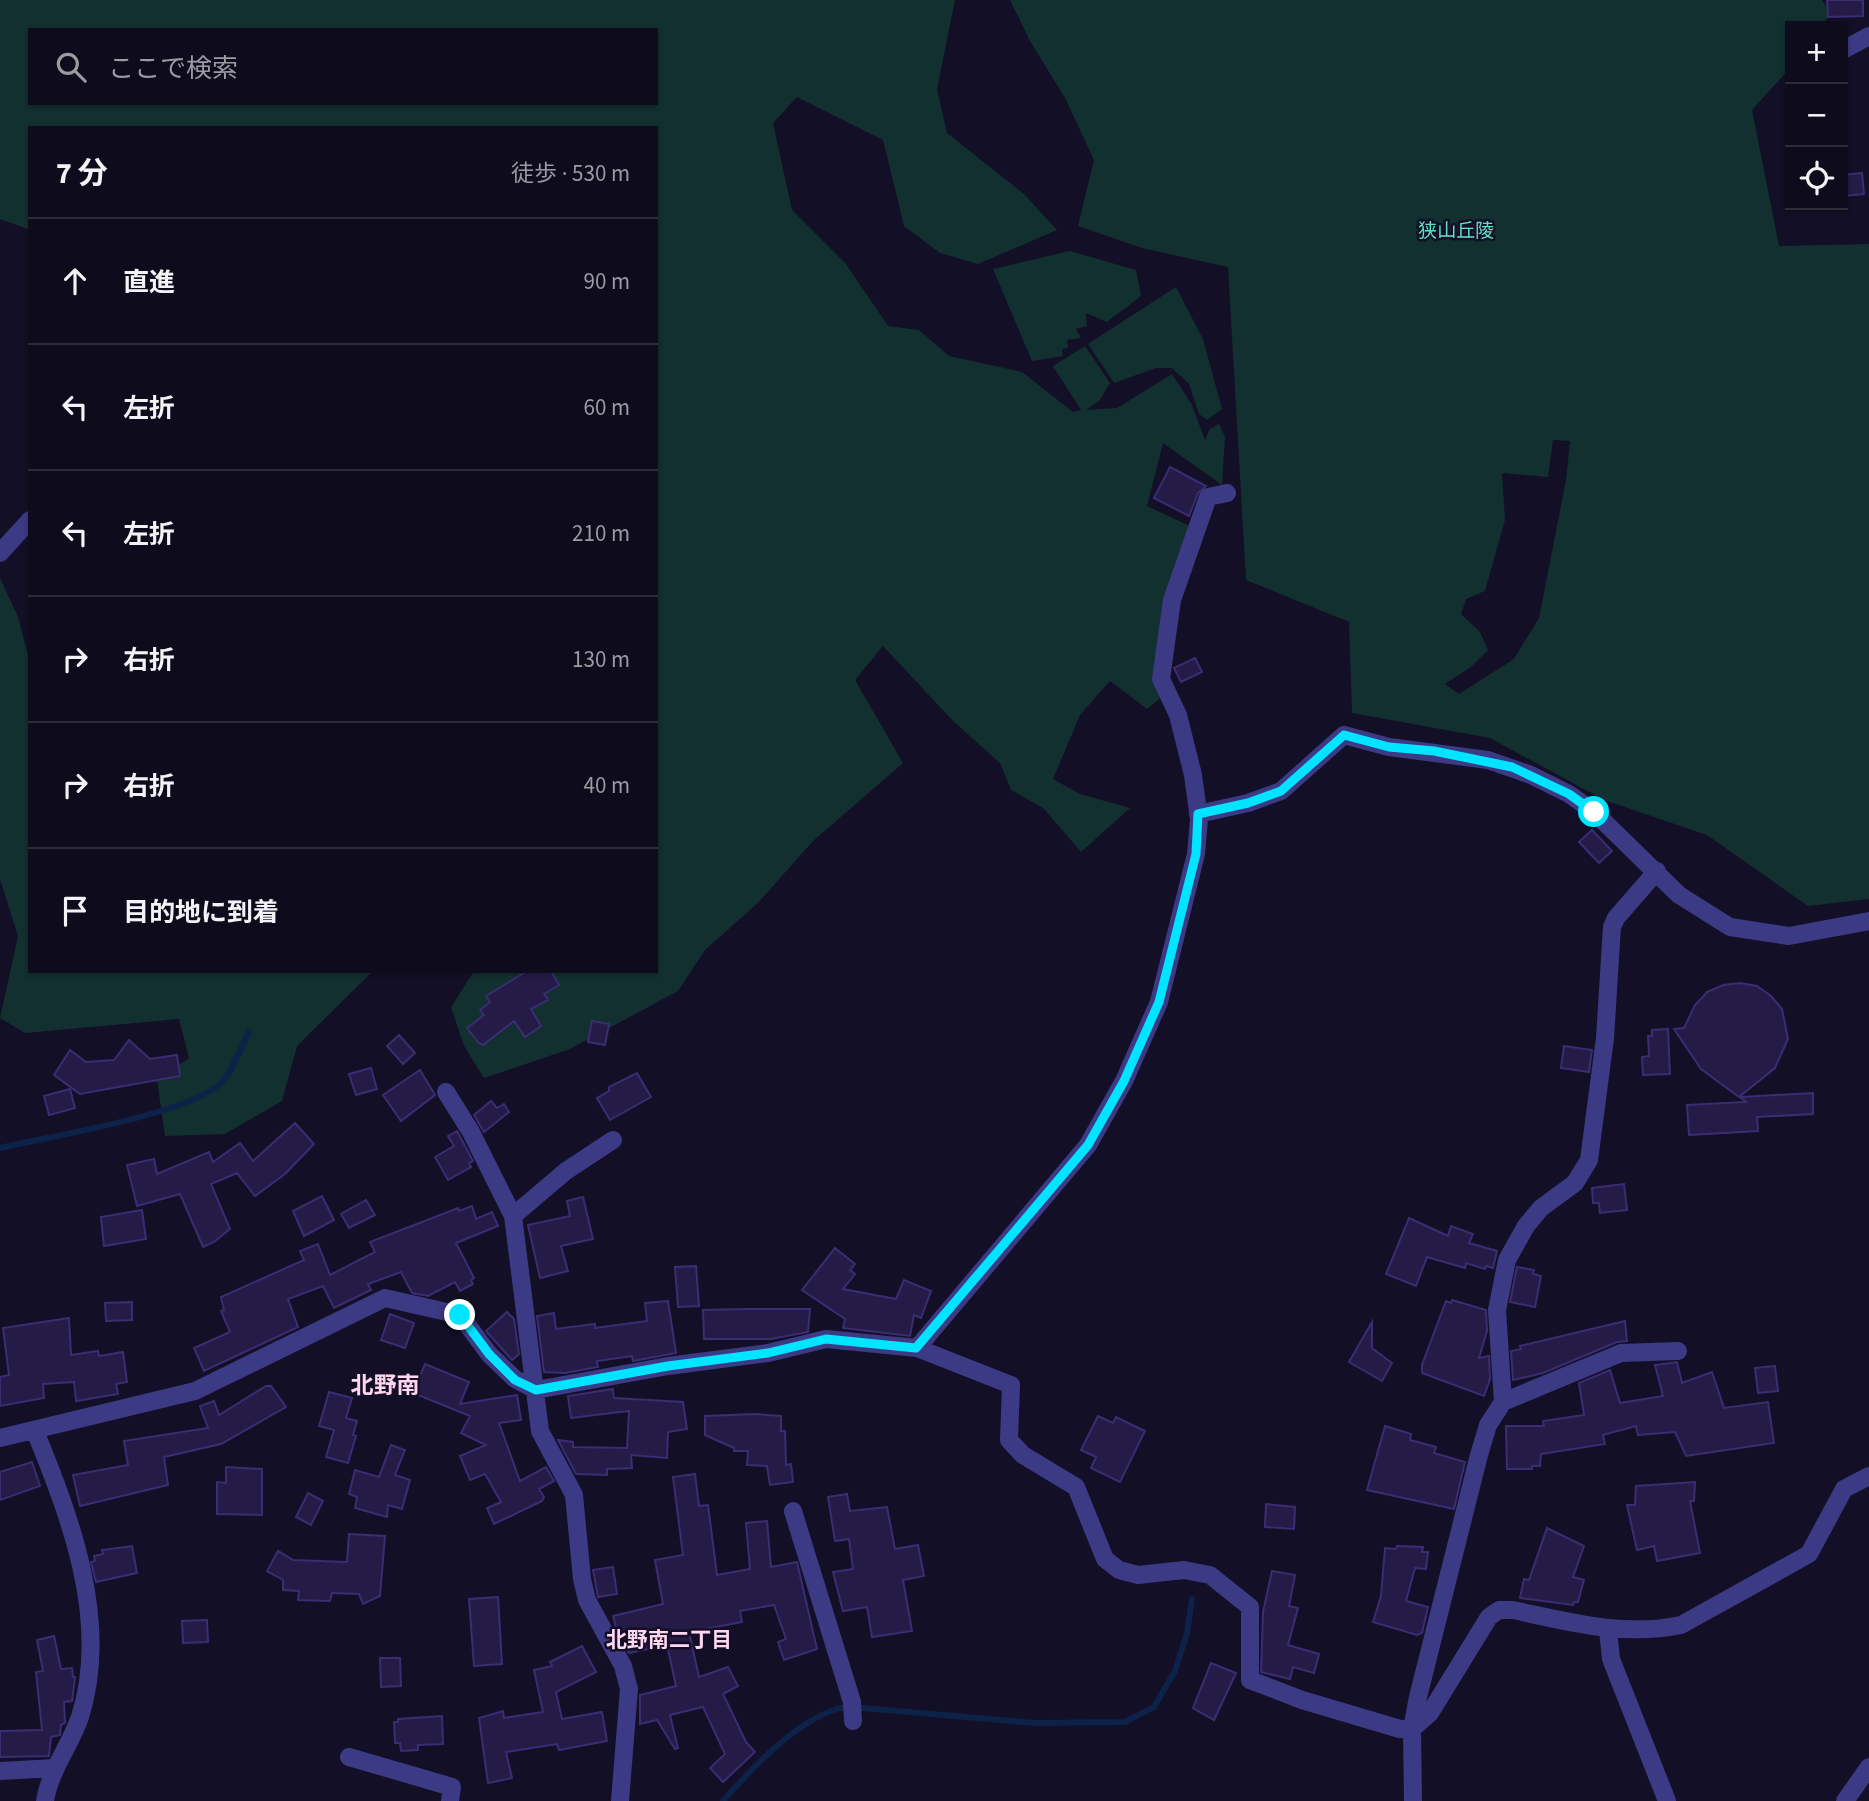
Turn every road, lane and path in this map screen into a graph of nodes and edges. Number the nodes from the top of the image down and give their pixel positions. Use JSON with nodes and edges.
{"nodes":[{"id":1,"x":1869,"y":36,"type":"edge"},
{"id":2,"x":1848,"y":47,"type":"edge"},
{"id":3,"x":1227,"y":493,"type":"dead end"},
{"id":4,"x":28,"y":522,"type":"edge"},
{"id":5,"x":0,"y":552,"type":"edge"},
{"id":6,"x":1198,"y":814,"type":"junction"},
{"id":7,"x":1657,"y":872,"type":"junction"},
{"id":8,"x":1869,"y":921,"type":"edge"},
{"id":9,"x":446,"y":1092,"type":"dead end"},
{"id":10,"x":613,"y":1140,"type":"dead end"},
{"id":11,"x":513,"y":1216,"type":"junction"},
{"id":12,"x":916,"y":1348,"type":"junction"},
{"id":13,"x":1678,"y":1351,"type":"dead end"},
{"id":14,"x":536,"y":1390,"type":"junction"},
{"id":15,"x":1503,"y":1402,"type":"junction"},
{"id":16,"x":35,"y":1431,"type":"junction"},
{"id":17,"x":0,"y":1438,"type":"edge"},
{"id":18,"x":1869,"y":1476,"type":"edge"},
{"id":19,"x":793,"y":1511,"type":"dead end"},
{"id":20,"x":1608,"y":1630,"type":"junction"},
{"id":21,"x":853,"y":1721,"type":"dead end"},
{"id":22,"x":1412,"y":1729,"type":"junction"},
{"id":23,"x":349,"y":1757,"type":"dead end"},
{"id":24,"x":55,"y":1768,"type":"junction"},
{"id":25,"x":1869,"y":1768,"type":"edge"},
{"id":26,"x":0,"y":1770,"type":"edge"},
{"id":27,"x":45,"y":1801,"type":"edge"},
{"id":28,"x":450,"y":1801,"type":"edge"},
{"id":29,"x":620,"y":1801,"type":"edge"},
{"id":30,"x":1413,"y":1801,"type":"edge"},
{"id":31,"x":1667,"y":1801,"type":"edge"},
{"id":32,"x":1846,"y":1801,"type":"edge"}],
"edges":[{"from":1,"to":2,"type":"street"},
{"from":3,"to":6,"type":"street"},
{"from":4,"to":5,"type":"street"},
{"from":6,"to":7,"type":"street"},
{"from":6,"to":12,"type":"street"},
{"from":7,"to":8,"type":"street"},
{"from":7,"to":15,"type":"street"},
{"from":9,"to":11,"type":"street"},
{"from":10,"to":11,"type":"street"},
{"from":11,"to":14,"type":"street"},
{"from":12,"to":14,"type":"street"},
{"from":12,"to":22,"type":"street"},
{"from":13,"to":15,"type":"street"},
{"from":14,"to":16,"type":"street"},
{"from":14,"to":29,"type":"street"},
{"from":15,"to":22,"type":"street"},
{"from":16,"to":17,"type":"street"},
{"from":16,"to":24,"type":"street"},
{"from":18,"to":20,"type":"street"},
{"from":19,"to":21,"type":"street"},
{"from":20,"to":22,"type":"street"},
{"from":20,"to":31,"type":"street"},
{"from":22,"to":30,"type":"street"},
{"from":23,"to":28,"type":"street"},
{"from":24,"to":26,"type":"street"},
{"from":24,"to":27,"type":"street"},
{"from":25,"to":32,"type":"street"}]}
